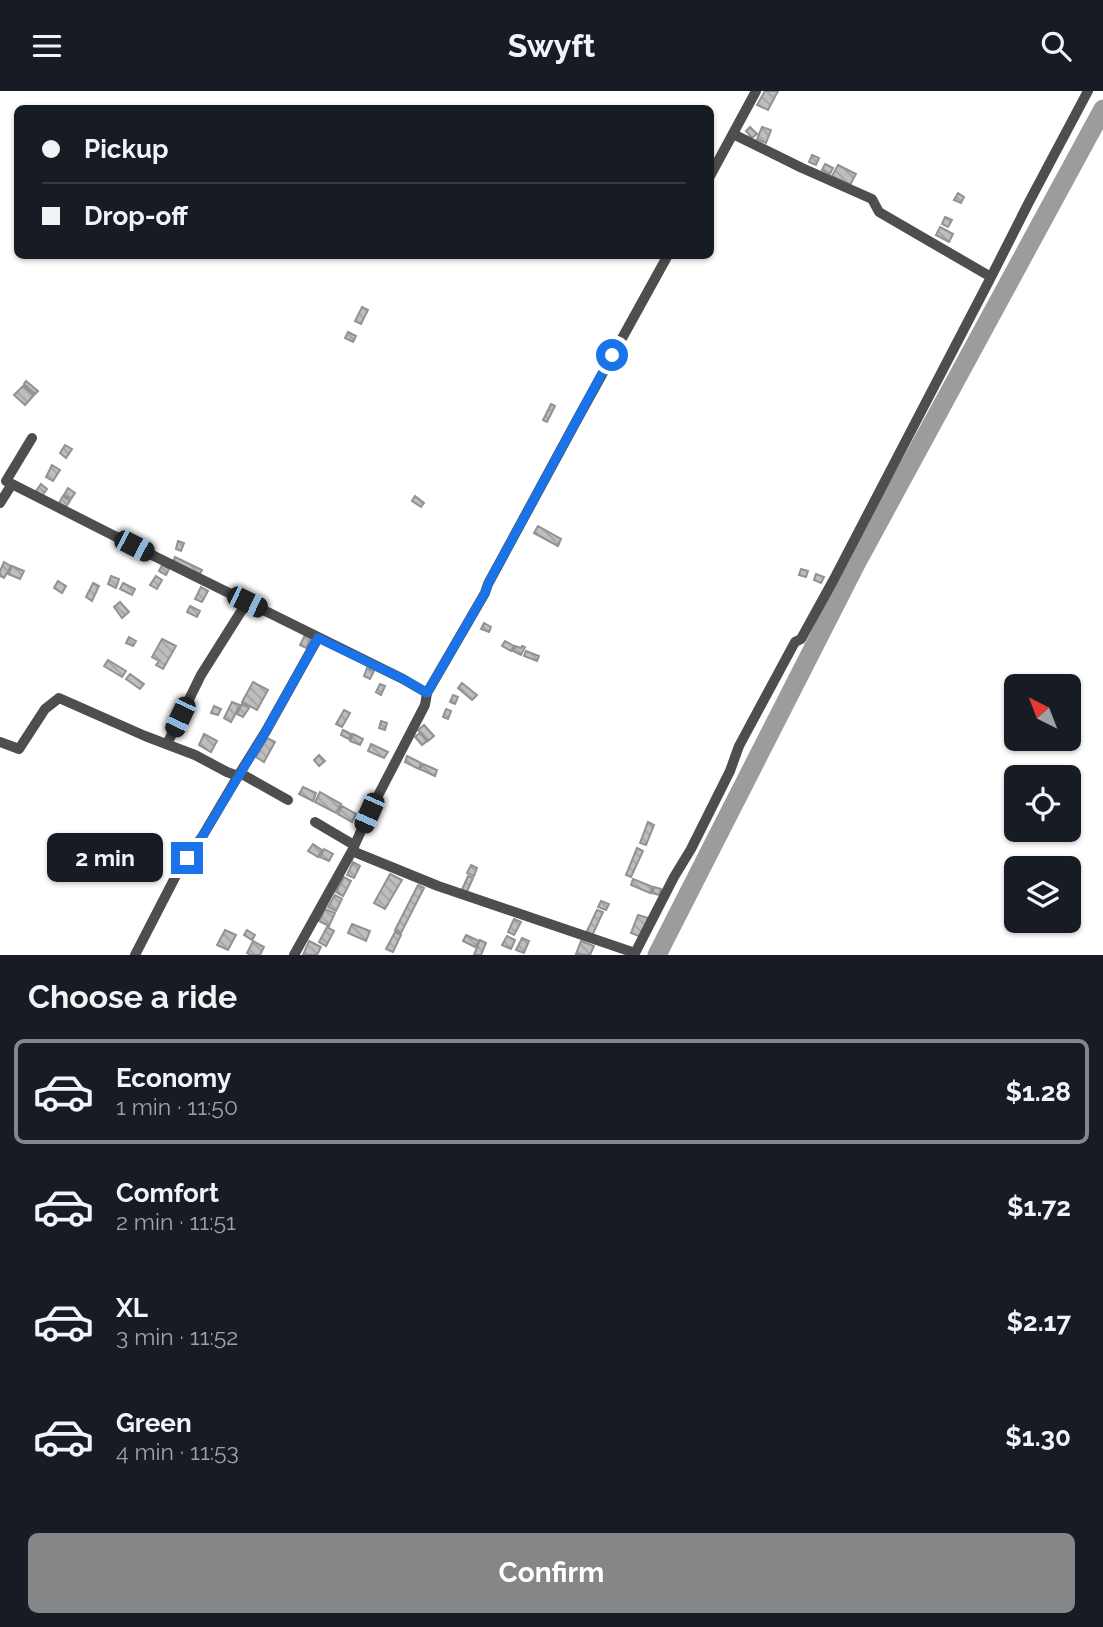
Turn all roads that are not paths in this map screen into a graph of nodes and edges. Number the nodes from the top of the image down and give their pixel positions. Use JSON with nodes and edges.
{"nodes":[{"id":1,"x":756,"y":91,"type":"edge"},
{"id":2,"x":1088,"y":91,"type":"edge"},
{"id":3,"x":733,"y":134,"type":"junction"},
{"id":4,"x":714,"y":169,"type":"edge"},
{"id":5,"x":666,"y":259,"type":"edge"},
{"id":6,"x":991,"y":277,"type":"junction"},
{"id":7,"x":32,"y":438,"type":"dead end"},
{"id":8,"x":6,"y":482,"type":"edge"},
{"id":9,"x":0,"y":503,"type":"edge"},
{"id":10,"x":247,"y":602,"type":"junction"},
{"id":11,"x":318,"y":638,"type":"junction"},
{"id":12,"x":427,"y":693,"type":"junction"},
{"id":13,"x":0,"y":742,"type":"edge"},
{"id":14,"x":167,"y":744,"type":"junction"},
{"id":15,"x":239,"y":775,"type":"junction"},
{"id":16,"x":288,"y":800,"type":"dead end"},
{"id":17,"x":315,"y":822,"type":"dead end"},
{"id":18,"x":353,"y":848,"type":"junction"},
{"id":19,"x":635,"y":954,"type":"edge"},
{"id":20,"x":135,"y":955,"type":"edge"},
{"id":21,"x":293,"y":955,"type":"edge"}],
"edges":[{"from":1,"to":3,"type":"street"},
{"from":2,"to":6,"type":"street"},
{"from":3,"to":4,"type":"street"},
{"from":3,"to":6,"type":"street"},
{"from":5,"to":12,"type":"street"},
{"from":6,"to":19,"type":"street"},
{"from":7,"to":8,"type":"street"},
{"from":8,"to":9,"type":"street"},
{"from":8,"to":10,"type":"street"},
{"from":10,"to":11,"type":"street"},
{"from":10,"to":14,"type":"street"},
{"from":11,"to":12,"type":"street"},
{"from":11,"to":15,"type":"street"},
{"from":12,"to":18,"type":"street"},
{"from":13,"to":14,"type":"street"},
{"from":14,"to":15,"type":"street"},
{"from":15,"to":16,"type":"street"},
{"from":15,"to":20,"type":"street"},
{"from":17,"to":18,"type":"street"},
{"from":18,"to":19,"type":"street"},
{"from":18,"to":21,"type":"street"}]}
